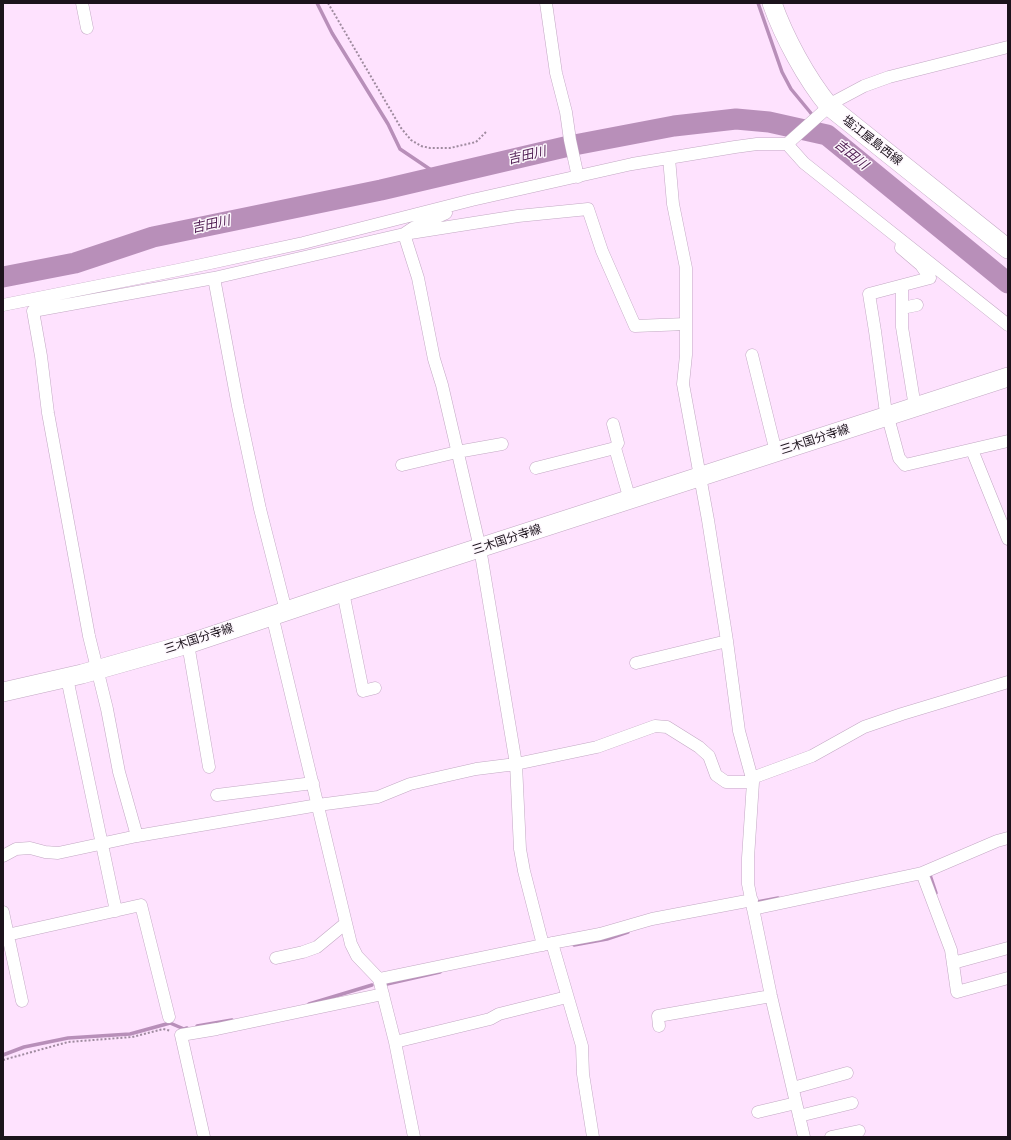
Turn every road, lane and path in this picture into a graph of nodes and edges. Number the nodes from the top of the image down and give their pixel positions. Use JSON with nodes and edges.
{"nodes":[{"id":1,"x":82,"y":3,"type":"edge"},
{"id":2,"x":328,"y":3,"type":"edge"},
{"id":3,"x":546,"y":3,"type":"edge"},
{"id":4,"x":772,"y":3,"type":"edge"},
{"id":5,"x":87,"y":28,"type":"dead end"},
{"id":6,"x":1008,"y":47,"type":"edge"},
{"id":7,"x":826,"y":109,"type":"junction"},
{"id":8,"x":487,"y":131,"type":"dead end"},
{"id":9,"x":790,"y":142,"type":"junction"},
{"id":10,"x":669,"y":158,"type":"junction"},
{"id":11,"x":577,"y":172,"type":"junction"},
{"id":12,"x":472,"y":200,"type":"junction"},
{"id":13,"x":404,"y":234,"type":"junction"},
{"id":14,"x":902,"y":241,"type":"junction"},
{"id":15,"x":1008,"y":249,"type":"edge"},
{"id":16,"x":214,"y":278,"type":"junction"},
{"id":17,"x":902,"y":286,"type":"junction"},
{"id":18,"x":3,"y":305,"type":"edge"},
{"id":19,"x":917,"y":305,"type":"dead end"},
{"id":20,"x":902,"y":308,"type":"junction"},
{"id":21,"x":686,"y":324,"type":"junction"},
{"id":22,"x":1008,"y":325,"type":"edge"},
{"id":23,"x":752,"y":355,"type":"dead end"},
{"id":24,"x":1008,"y":378,"type":"edge"},
{"id":25,"x":915,"y":407,"type":"junction"},
{"id":26,"x":888,"y":416,"type":"junction"},
{"id":27,"x":613,"y":424,"type":"dead end"},
{"id":28,"x":1008,"y":441,"type":"edge"},
{"id":29,"x":502,"y":444,"type":"dead end"},
{"id":30,"x":615,"y":448,"type":"junction"},
{"id":31,"x":972,"y":450,"type":"junction"},
{"id":32,"x":457,"y":452,"type":"junction"},
{"id":33,"x":776,"y":452,"type":"junction"},
{"id":34,"x":402,"y":466,"type":"dead end"},
{"id":35,"x":536,"y":468,"type":"dead end"},
{"id":36,"x":700,"y":476,"type":"junction"},
{"id":37,"x":630,"y":500,"type":"junction"},
{"id":38,"x":1008,"y":539,"type":"edge"},
{"id":39,"x":480,"y":548,"type":"junction"},
{"id":40,"x":343,"y":592,"type":"junction"},
{"id":41,"x":279,"y":613,"type":"junction"},
{"id":42,"x":727,"y":641,"type":"junction"},
{"id":43,"x":188,"y":644,"type":"junction"},
{"id":44,"x":636,"y":663,"type":"dead end"},
{"id":45,"x":98,"y":669,"type":"junction"},
{"id":46,"x":66,"y":678,"type":"junction"},
{"id":47,"x":1008,"y":682,"type":"edge"},
{"id":48,"x":374,"y":688,"type":"dead end"},
{"id":49,"x":3,"y":692,"type":"edge"},
{"id":50,"x":516,"y":764,"type":"junction"},
{"id":51,"x":209,"y":767,"type":"dead end"},
{"id":52,"x":752,"y":780,"type":"junction"},
{"id":53,"x":313,"y":783,"type":"junction"},
{"id":54,"x":217,"y":795,"type":"dead end"},
{"id":55,"x":318,"y":805,"type":"junction"},
{"id":56,"x":137,"y":836,"type":"junction"},
{"id":57,"x":1008,"y":838,"type":"edge"},
{"id":58,"x":102,"y":844,"type":"junction"},
{"id":59,"x":3,"y":856,"type":"edge"},
{"id":60,"x":922,"y":873,"type":"junction"},
{"id":61,"x":752,"y":905,"type":"junction"},
{"id":62,"x":116,"y":911,"type":"junction"},
{"id":63,"x":3,"y":912,"type":"edge"},
{"id":64,"x":346,"y":922,"type":"junction"},
{"id":65,"x":7,"y":935,"type":"junction"},
{"id":66,"x":550,"y":946,"type":"junction"},
{"id":67,"x":1008,"y":948,"type":"edge"},
{"id":68,"x":276,"y":958,"type":"dead end"},
{"id":69,"x":953,"y":963,"type":"junction"},
{"id":70,"x":1008,"y":978,"type":"edge"},
{"id":71,"x":379,"y":980,"type":"junction"},
{"id":72,"x":383,"y":994,"type":"junction"},
{"id":73,"x":771,"y":996,"type":"junction"},
{"id":74,"x":567,"y":997,"type":"junction"},
{"id":75,"x":22,"y":1001,"type":"dead end"},
{"id":76,"x":169,"y":1017,"type":"dead end"},
{"id":77,"x":659,"y":1026,"type":"dead end"},
{"id":78,"x":181,"y":1035,"type":"junction"},
{"id":79,"x":395,"y":1042,"type":"junction"},
{"id":80,"x":3,"y":1060,"type":"edge"},
{"id":81,"x":847,"y":1073,"type":"dead end"},
{"id":82,"x":793,"y":1088,"type":"junction"},
{"id":83,"x":852,"y":1102,"type":"dead end"},
{"id":84,"x":796,"y":1103,"type":"junction"},
{"id":85,"x":758,"y":1112,"type":"dead end"},
{"id":86,"x":799,"y":1116,"type":"junction"},
{"id":87,"x":859,"y":1131,"type":"dead end"},
{"id":88,"x":204,"y":1137,"type":"edge"},
{"id":89,"x":414,"y":1137,"type":"edge"},
{"id":90,"x":593,"y":1137,"type":"edge"},
{"id":91,"x":804,"y":1137,"type":"edge"},
{"id":92,"x":831,"y":1137,"type":"edge"}],
"edges":[{"from":1,"to":5,"type":"street"},
{"from":2,"to":8,"type":"path"},
{"from":3,"to":11,"type":"street"},
{"from":4,"to":7,"type":"main road","name":"塩江屋島西線"},
{"from":6,"to":7,"type":"street"},
{"from":7,"to":9,"type":"street"},
{"from":7,"to":15,"type":"main road","name":"塩江屋島西線"},
{"from":9,"to":10,"type":"street"},
{"from":9,"to":14,"type":"street"},
{"from":10,"to":11,"type":"street"},
{"from":10,"to":21,"type":"street"},
{"from":11,"to":12,"type":"street"},
{"from":12,"to":13,"type":"street"},
{"from":12,"to":18,"type":"street"},
{"from":13,"to":16,"type":"street"},
{"from":13,"to":21,"type":"street"},
{"from":13,"to":32,"type":"street"},
{"from":14,"to":17,"type":"street"},
{"from":14,"to":22,"type":"street"},
{"from":16,"to":41,"type":"street"},
{"from":16,"to":45,"type":"street"},
{"from":17,"to":20,"type":"street"},
{"from":17,"to":26,"type":"street"},
{"from":19,"to":20,"type":"street"},
{"from":20,"to":25,"type":"street"},
{"from":21,"to":36,"type":"street"},
{"from":23,"to":33,"type":"street"},
{"from":24,"to":25,"type":"main road","name":"三木国分寺線"},
{"from":25,"to":26,"type":"main road","name":"三木国分寺線"},
{"from":26,"to":31,"type":"street"},
{"from":26,"to":33,"type":"main road","name":"三木国分寺線"},
{"from":27,"to":30,"type":"street"},
{"from":28,"to":31,"type":"street"},
{"from":29,"to":32,"type":"street"},
{"from":30,"to":35,"type":"street"},
{"from":30,"to":37,"type":"street"},
{"from":31,"to":38,"type":"street"},
{"from":32,"to":34,"type":"street"},
{"from":32,"to":39,"type":"street"},
{"from":33,"to":36,"type":"main road","name":"三木国分寺線"},
{"from":36,"to":37,"type":"main road","name":"三木国分寺線"},
{"from":36,"to":42,"type":"street"},
{"from":37,"to":39,"type":"main road","name":"三木国分寺線"},
{"from":39,"to":40,"type":"main road","name":"三木国分寺線"},
{"from":39,"to":50,"type":"street"},
{"from":40,"to":41,"type":"main road","name":"三木国分寺線"},
{"from":40,"to":48,"type":"street"},
{"from":41,"to":43,"type":"main road","name":"三木国分寺線"},
{"from":41,"to":53,"type":"street"},
{"from":42,"to":44,"type":"street"},
{"from":42,"to":52,"type":"street"},
{"from":43,"to":45,"type":"main road","name":"三木国分寺線"},
{"from":43,"to":51,"type":"street"},
{"from":45,"to":46,"type":"main road","name":"三木国分寺線"},
{"from":45,"to":56,"type":"street"},
{"from":46,"to":49,"type":"main road","name":"三木国分寺線"},
{"from":46,"to":58,"type":"street"},
{"from":47,"to":52,"type":"street"},
{"from":50,"to":52,"type":"street"},
{"from":50,"to":55,"type":"street"},
{"from":50,"to":66,"type":"street"},
{"from":52,"to":61,"type":"street"},
{"from":53,"to":54,"type":"street"},
{"from":53,"to":55,"type":"street"},
{"from":55,"to":56,"type":"street"},
{"from":55,"to":64,"type":"street"},
{"from":56,"to":58,"type":"street"},
{"from":57,"to":60,"type":"street"},
{"from":58,"to":59,"type":"street"},
{"from":58,"to":62,"type":"street"},
{"from":60,"to":61,"type":"street"},
{"from":60,"to":69,"type":"street"},
{"from":61,"to":66,"type":"street"},
{"from":61,"to":73,"type":"street"},
{"from":62,"to":65,"type":"street"},
{"from":62,"to":76,"type":"street"},
{"from":63,"to":65,"type":"street"},
{"from":64,"to":68,"type":"street"},
{"from":64,"to":71,"type":"street"},
{"from":65,"to":75,"type":"street"},
{"from":66,"to":71,"type":"street"},
{"from":66,"to":74,"type":"street"},
{"from":67,"to":69,"type":"street"},
{"from":69,"to":70,"type":"street"},
{"from":71,"to":72,"type":"street"},
{"from":72,"to":78,"type":"street"},
{"from":72,"to":79,"type":"street"},
{"from":73,"to":77,"type":"street"},
{"from":73,"to":82,"type":"street"},
{"from":74,"to":79,"type":"street"},
{"from":74,"to":90,"type":"street"},
{"from":78,"to":80,"type":"path"},
{"from":78,"to":88,"type":"street"},
{"from":79,"to":89,"type":"street"},
{"from":81,"to":82,"type":"street"},
{"from":82,"to":84,"type":"street"},
{"from":83,"to":86,"type":"street"},
{"from":84,"to":85,"type":"street"},
{"from":84,"to":86,"type":"street"},
{"from":86,"to":91,"type":"street"},
{"from":87,"to":92,"type":"street"}]}
